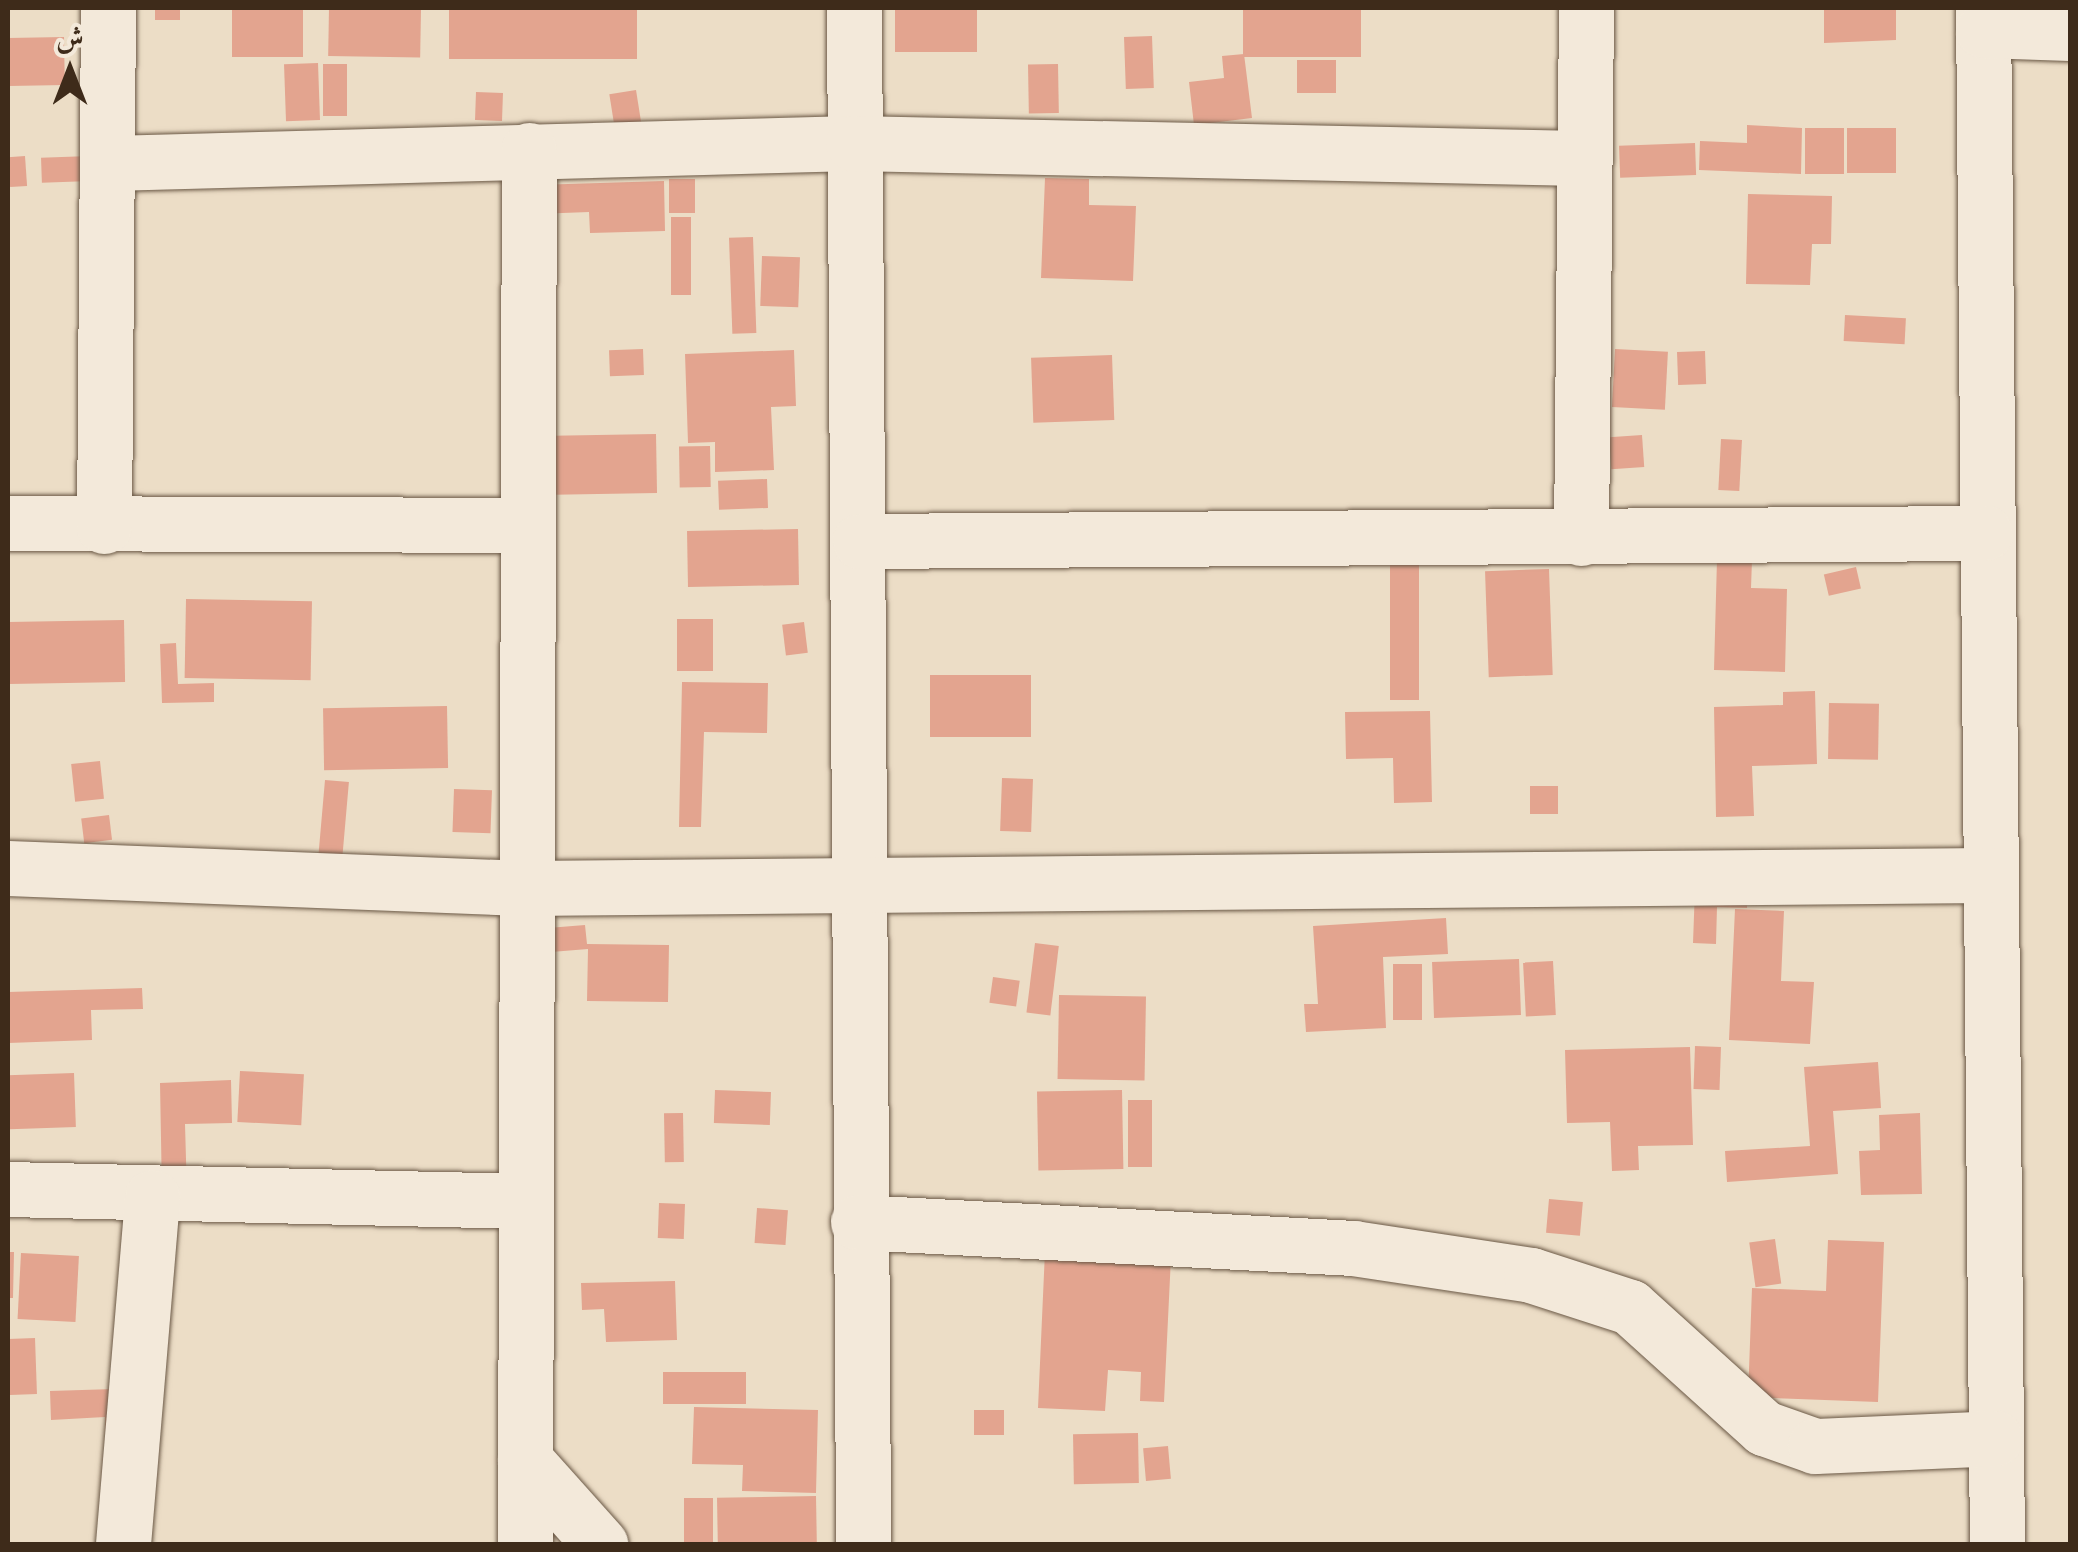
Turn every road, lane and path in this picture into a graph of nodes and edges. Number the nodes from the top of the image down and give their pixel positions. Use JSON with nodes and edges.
{"nodes":[{"id":1,"x":108,"y":8,"type":"edge"},
{"id":2,"x":854,"y":8,"type":"edge"},
{"id":3,"x":1586,"y":8,"type":"edge"},
{"id":4,"x":1983,"y":19,"type":"edge"},
{"id":5,"x":2054,"y":32,"type":"edge"},
{"id":6,"x":853,"y":143,"type":"junction"},
{"id":7,"x":528,"y":150,"type":"junction"},
{"id":8,"x":1582,"y":158,"type":"junction"},
{"id":9,"x":110,"y":163,"type":"junction"},
{"id":10,"x":8,"y":523,"type":"edge"},
{"id":11,"x":524,"y":525,"type":"junction"},
{"id":12,"x":104,"y":526,"type":"junction"},
{"id":13,"x":1985,"y":533,"type":"junction"},
{"id":14,"x":1582,"y":538,"type":"junction"},
{"id":15,"x":860,"y":541,"type":"junction"},
{"id":16,"x":8,"y":868,"type":"edge"},
{"id":17,"x":1988,"y":875,"type":"junction"},
{"id":18,"x":859,"y":880,"type":"junction"},
{"id":19,"x":524,"y":888,"type":"junction"},
{"id":20,"x":8,"y":1190,"type":"edge"},
{"id":21,"x":152,"y":1197,"type":"junction"},
{"id":22,"x":524,"y":1201,"type":"junction"},
{"id":23,"x":858,"y":1222,"type":"junction"},
{"id":24,"x":1995,"y":1438,"type":"junction"},
{"id":25,"x":525,"y":1460,"type":"junction"},
{"id":26,"x":123,"y":1544,"type":"edge"},
{"id":27,"x":525,"y":1544,"type":"edge"},
{"id":28,"x":600,"y":1544,"type":"edge"},
{"id":29,"x":862,"y":1544,"type":"edge"},
{"id":30,"x":1996,"y":1544,"type":"edge"}],
"edges":[{"from":1,"to":9,"type":"street"},
{"from":2,"to":6,"type":"street"},
{"from":3,"to":8,"type":"street"},
{"from":4,"to":5,"type":"street"},
{"from":4,"to":13,"type":"street"},
{"from":6,"to":7,"type":"street"},
{"from":6,"to":8,"type":"street"},
{"from":6,"to":15,"type":"street"},
{"from":7,"to":9,"type":"street"},
{"from":7,"to":11,"type":"street"},
{"from":8,"to":14,"type":"street"},
{"from":9,"to":12,"type":"street"},
{"from":10,"to":12,"type":"street"},
{"from":11,"to":12,"type":"street"},
{"from":11,"to":19,"type":"street"},
{"from":13,"to":14,"type":"street"},
{"from":13,"to":17,"type":"street"},
{"from":14,"to":15,"type":"street"},
{"from":15,"to":18,"type":"street"},
{"from":16,"to":19,"type":"street"},
{"from":17,"to":18,"type":"street"},
{"from":17,"to":24,"type":"street"},
{"from":18,"to":19,"type":"street"},
{"from":18,"to":23,"type":"street"},
{"from":19,"to":22,"type":"street"},
{"from":20,"to":21,"type":"street"},
{"from":21,"to":22,"type":"street"},
{"from":21,"to":26,"type":"street"},
{"from":22,"to":25,"type":"street"},
{"from":23,"to":24,"type":"street"},
{"from":23,"to":29,"type":"street"},
{"from":24,"to":30,"type":"street"},
{"from":25,"to":27,"type":"street"},
{"from":25,"to":28,"type":"street"}]}
